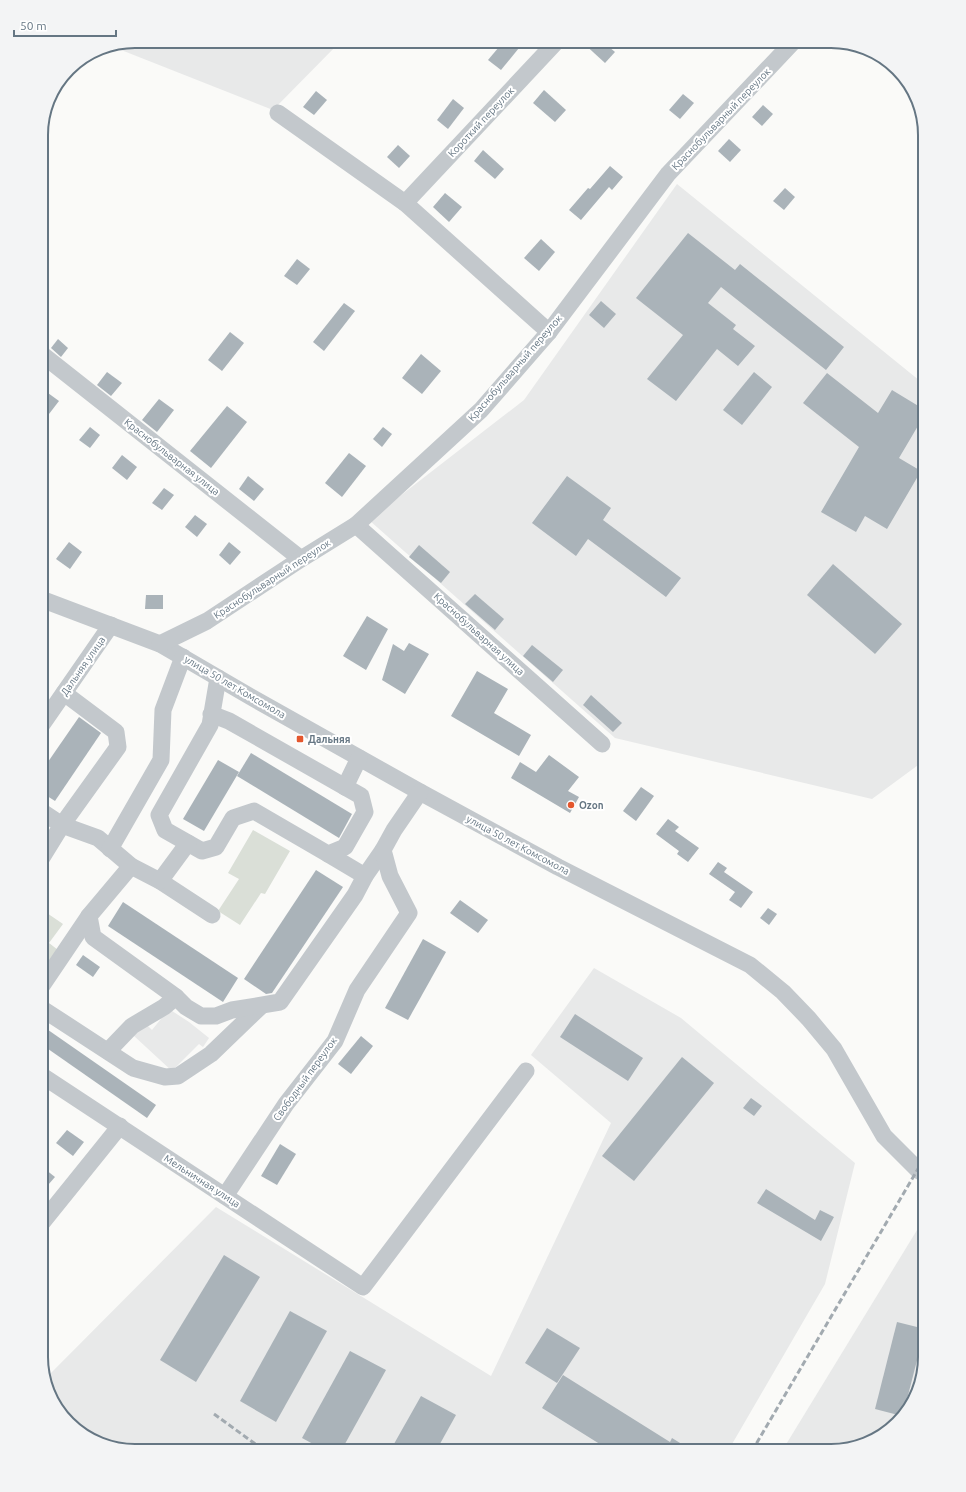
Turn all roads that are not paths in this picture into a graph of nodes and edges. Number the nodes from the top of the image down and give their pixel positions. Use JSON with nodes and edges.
{"nodes":[{"id":1,"x":551,"y":48,"type":"edge"},
{"id":2,"x":788,"y":48,"type":"edge"},
{"id":3,"x":278,"y":113,"type":"dead end"},
{"id":4,"x":405,"y":203,"type":"junction"},
{"id":5,"x":549,"y":332,"type":"junction"},
{"id":6,"x":48,"y":359,"type":"edge"},
{"id":7,"x":356,"y":525,"type":"junction"},
{"id":8,"x":301,"y":559,"type":"junction"},
{"id":9,"x":48,"y":602,"type":"edge"},
{"id":10,"x":111,"y":625,"type":"junction"},
{"id":11,"x":160,"y":644,"type":"junction"},
{"id":12,"x":183,"y":657,"type":"junction"},
{"id":13,"x":218,"y":678,"type":"junction"},
{"id":14,"x":64,"y":693,"type":"junction"},
{"id":15,"x":211,"y":714,"type":"junction"},
{"id":16,"x":48,"y":716,"type":"edge"},
{"id":17,"x":602,"y":744,"type":"dead end"},
{"id":18,"x":359,"y":758,"type":"junction"},
{"id":19,"x":345,"y":787,"type":"junction"},
{"id":20,"x":420,"y":792,"type":"junction"},
{"id":21,"x":48,"y":816,"type":"edge"},
{"id":22,"x":62,"y":825,"type":"junction"},
{"id":23,"x":188,"y":842,"type":"junction"},
{"id":24,"x":48,"y":848,"type":"edge"},
{"id":25,"x":110,"y":849,"type":"junction"},
{"id":26,"x":383,"y":850,"type":"junction"},
{"id":27,"x":328,"y":854,"type":"junction"},
{"id":28,"x":131,"y":866,"type":"junction"},
{"id":29,"x":365,"y":876,"type":"junction"},
{"id":30,"x":160,"y":881,"type":"junction"},
{"id":31,"x":212,"y":915,"type":"dead end"},
{"id":32,"x":89,"y":916,"type":"junction"},
{"id":33,"x":48,"y":977,"type":"edge"},
{"id":34,"x":176,"y":997,"type":"junction"},
{"id":35,"x":261,"y":1006,"type":"junction"},
{"id":36,"x":48,"y":1013,"type":"edge"},
{"id":37,"x":108,"y":1052,"type":"junction"},
{"id":38,"x":526,"y":1071,"type":"dead end"},
{"id":39,"x":48,"y":1080,"type":"edge"},
{"id":40,"x":120,"y":1126,"type":"junction"},
{"id":41,"x":918,"y":1170,"type":"edge"},
{"id":42,"x":225,"y":1196,"type":"junction"},
{"id":43,"x":48,"y":1215,"type":"edge"}],
"edges":[{"from":1,"to":4,"type":"street","name":"Короткий переулок"},
{"from":2,"to":5,"type":"street","name":"Краснобульварный переулок"},
{"from":3,"to":4,"type":"street"},
{"from":4,"to":5,"type":"street"},
{"from":5,"to":7,"type":"street","name":"Краснобульварный переулок"},
{"from":6,"to":8,"type":"street","name":"Краснобульварная улица"},
{"from":7,"to":8,"type":"street","name":"Краснобульварный переулок"},
{"from":7,"to":17,"type":"street","name":"Краснобульварная улица"},
{"from":8,"to":11,"type":"street","name":"Краснобульварный переулок"},
{"from":9,"to":10,"type":"street","name":"улица 50 лет Комсомола"},
{"from":10,"to":11,"type":"street","name":"улица 50 лет Комсомола"},
{"from":10,"to":14,"type":"street","name":"Дальняя улица"},
{"from":11,"to":12,"type":"street","name":"улица 50 лет Комсомола"},
{"from":12,"to":13,"type":"street","name":"улица 50 лет Комсомола"},
{"from":12,"to":25,"type":"street"},
{"from":13,"to":15,"type":"street"},
{"from":13,"to":18,"type":"street","name":"улица 50 лет Комсомола"},
{"from":14,"to":16,"type":"street","name":"Дальняя улица"},
{"from":14,"to":22,"type":"street"},
{"from":15,"to":19,"type":"street"},
{"from":15,"to":23,"type":"street"},
{"from":18,"to":19,"type":"street"},
{"from":18,"to":20,"type":"street","name":"улица 50 лет Комсомола"},
{"from":19,"to":27,"type":"street"},
{"from":20,"to":26,"type":"street"},
{"from":20,"to":41,"type":"street","name":"улица 50 лет Комсомола"},
{"from":21,"to":22,"type":"street"},
{"from":22,"to":24,"type":"street"},
{"from":22,"to":25,"type":"street"},
{"from":23,"to":27,"type":"street"},
{"from":23,"to":30,"type":"street"},
{"from":25,"to":28,"type":"street"},
{"from":26,"to":29,"type":"street"},
{"from":26,"to":42,"type":"street","name":"Свободный переулок"},
{"from":27,"to":29,"type":"street"},
{"from":28,"to":30,"type":"street"},
{"from":28,"to":32,"type":"street"},
{"from":29,"to":35,"type":"street"},
{"from":30,"to":31,"type":"street"},
{"from":32,"to":33,"type":"street"},
{"from":32,"to":34,"type":"street"},
{"from":34,"to":35,"type":"street"},
{"from":34,"to":37,"type":"street"},
{"from":35,"to":37,"type":"street"},
{"from":36,"to":37,"type":"street"},
{"from":38,"to":42,"type":"street","name":"Мельничная улица"},
{"from":39,"to":40,"type":"street","name":"Мельничная улица"},
{"from":40,"to":42,"type":"street","name":"Мельничная улица"},
{"from":40,"to":43,"type":"street"}]}
